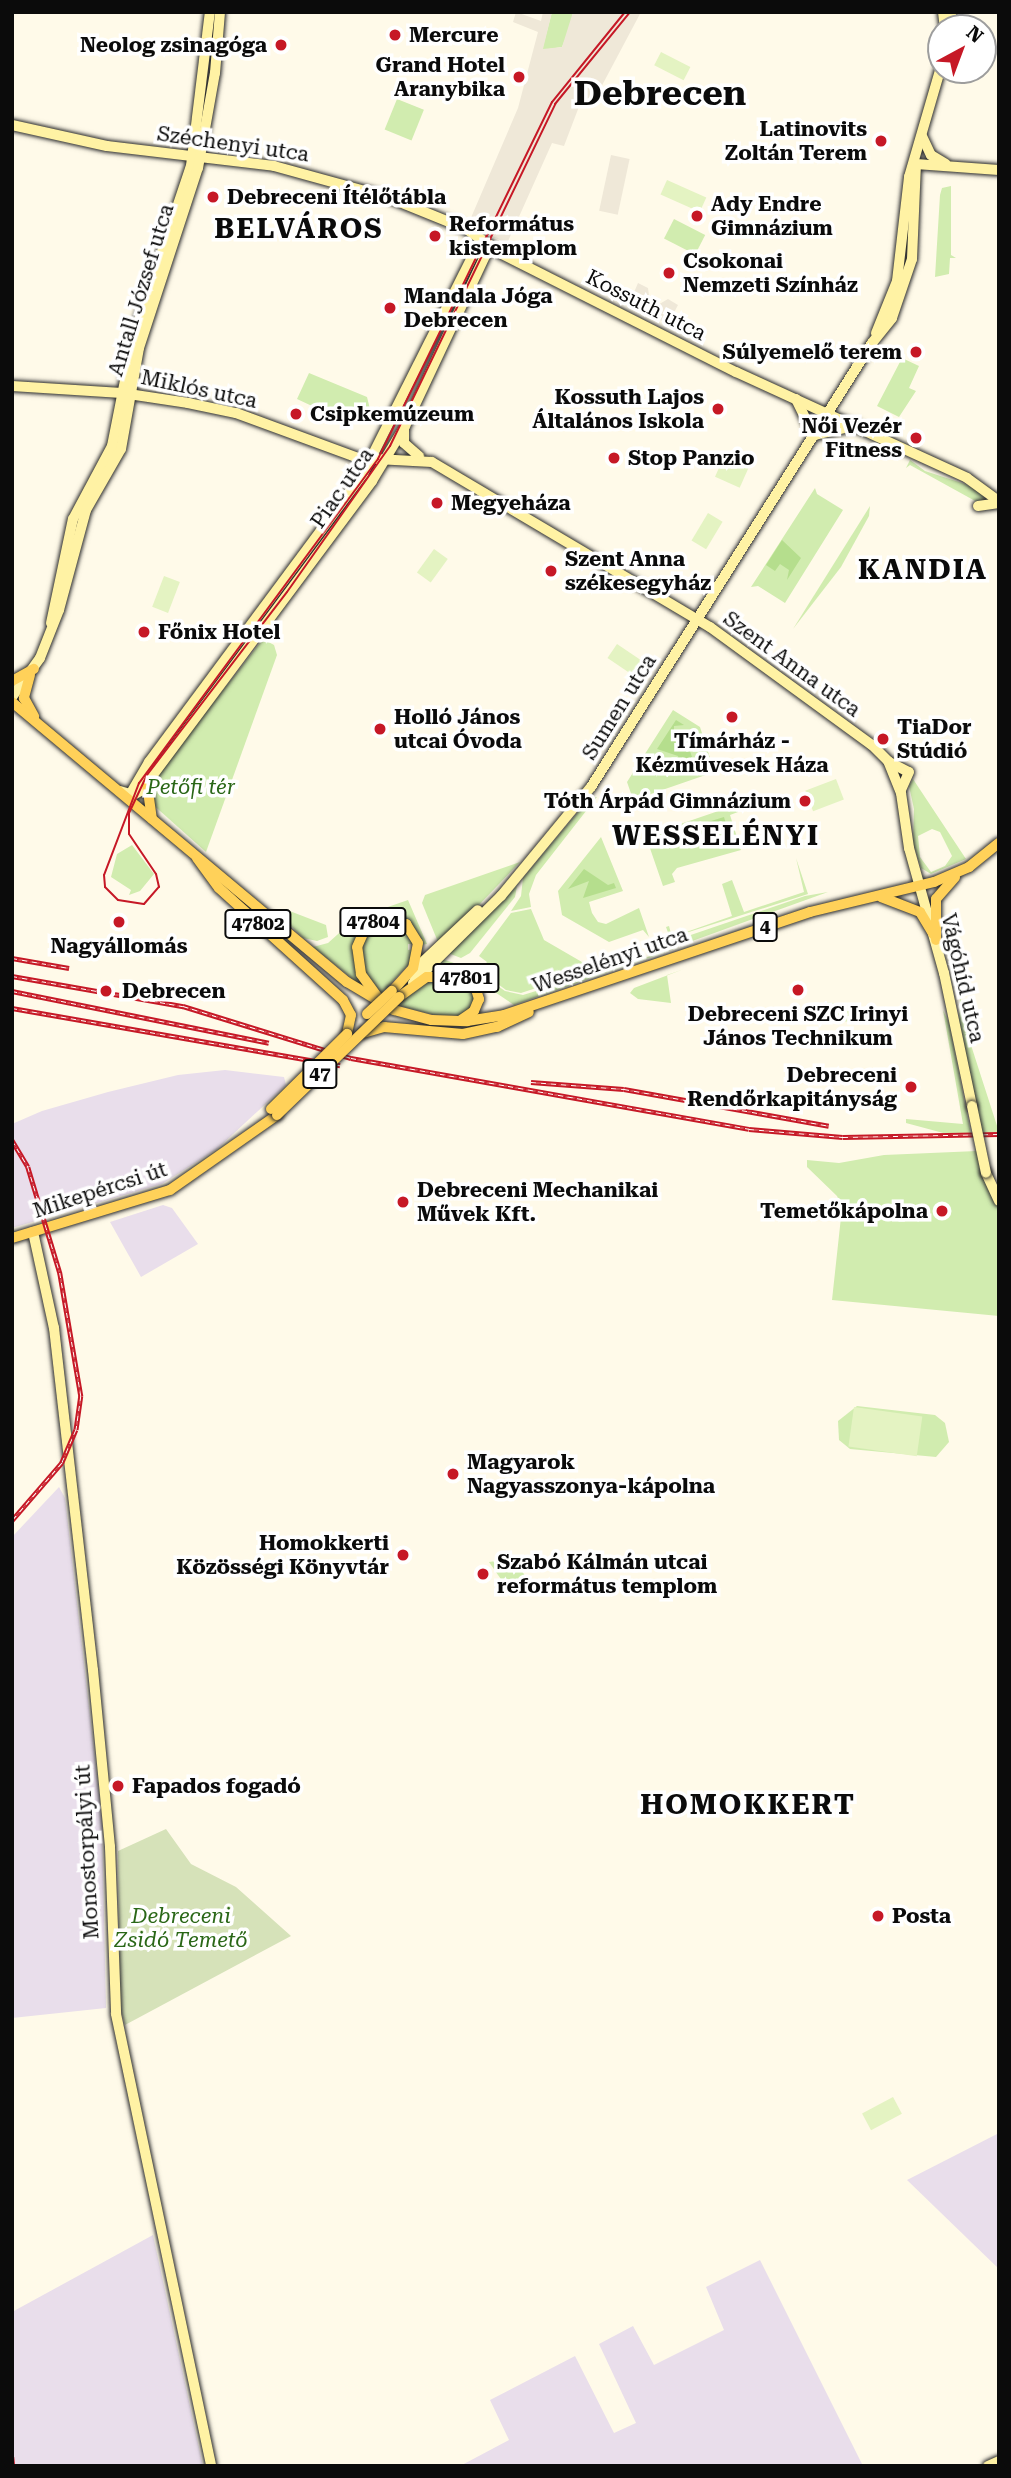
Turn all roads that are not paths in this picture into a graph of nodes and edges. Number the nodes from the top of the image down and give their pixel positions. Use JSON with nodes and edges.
{"nodes":[{"id":1,"x":210,"y":12,"type":"edge"},
{"id":2,"x":220,"y":12,"type":"edge"},
{"id":3,"x":937,"y":84,"type":"edge"},
{"id":4,"x":12,"y":125,"type":"edge"},
{"id":5,"x":922,"y":136,"type":"junction"},
{"id":6,"x":195,"y":157,"type":"junction"},
{"id":7,"x":916,"y":164,"type":"junction"},
{"id":8,"x":950,"y":167,"type":"junction"},
{"id":9,"x":999,"y":170,"type":"edge"},
{"id":10,"x":481,"y":239,"type":"junction"},
{"id":11,"x":491,"y":245,"type":"junction"},
{"id":12,"x":12,"y":386,"type":"edge"},
{"id":13,"x":126,"y":393,"type":"junction"},
{"id":14,"x":795,"y":397,"type":"junction"},
{"id":15,"x":829,"y":412,"type":"junction"},
{"id":16,"x":858,"y":425,"type":"junction"},
{"id":17,"x":405,"y":426,"type":"junction"},
{"id":18,"x":814,"y":436,"type":"junction"},
{"id":19,"x":387,"y":458,"type":"junction"},
{"id":20,"x":422,"y":458,"type":"junction"},
{"id":21,"x":370,"y":463,"type":"junction"},
{"id":22,"x":372,"y":481,"type":"junction"},
{"id":23,"x":986,"y":490,"type":"junction"},
{"id":24,"x":999,"y":502,"type":"edge"},
{"id":25,"x":697,"y":619,"type":"junction"},
{"id":26,"x":258,"y":626,"type":"junction"},
{"id":27,"x":32,"y":672,"type":"junction"},
{"id":28,"x":12,"y":681,"type":"edge"},
{"id":29,"x":12,"y":699,"type":"edge"},
{"id":30,"x":45,"y":729,"type":"junction"},
{"id":31,"x":147,"y":783,"type":"junction"},
{"id":32,"x":902,"y":795,"type":"joint"},
{"id":33,"x":129,"y":796,"type":"junction"},
{"id":34,"x":152,"y":819,"type":"junction"},
{"id":35,"x":999,"y":842,"type":"edge"},
{"id":36,"x":197,"y":855,"type":"junction"},
{"id":37,"x":965,"y":869,"type":"junction"},
{"id":38,"x":921,"y":886,"type":"junction"},
{"id":39,"x":878,"y":896,"type":"junction"},
{"id":40,"x":936,"y":940,"type":"junction"},
{"id":41,"x":405,"y":985,"type":"junction"},
{"id":42,"x":396,"y":994,"type":"junction"},
{"id":43,"x":548,"y":1001,"type":"junction"},
{"id":44,"x":389,"y":1008,"type":"junction"},
{"id":45,"x":455,"y":1022,"type":"junction"},
{"id":46,"x":363,"y":1033,"type":"junction"},
{"id":47,"x":347,"y":1034,"type":"junction"},
{"id":48,"x":274,"y":1112,"type":"junction"},
{"id":49,"x":999,"y":1201,"type":"edge"},
{"id":50,"x":33,"y":1231,"type":"junction"},
{"id":51,"x":12,"y":1238,"type":"edge"},
{"id":52,"x":999,"y":2461,"type":"edge"},
{"id":53,"x":211,"y":2466,"type":"edge"},
{"id":54,"x":988,"y":2466,"type":"edge"}],
"edges":[{"from":1,"to":6,"type":"street"},
{"from":2,"to":6,"type":"street"},
{"from":3,"to":5,"type":"street","name":"Sumen utca"},
{"from":4,"to":6,"type":"street","name":"Széchenyi utca"},
{"from":5,"to":7,"type":"street","name":"Sumen utca"},
{"from":5,"to":8,"type":"street"},
{"from":6,"to":10,"type":"street","name":"Széchenyi utca"},
{"from":6,"to":13,"type":"street","name":"Antall József utca"},
{"from":7,"to":8,"type":"street"},
{"from":7,"to":15,"type":"street","name":"Sumen utca"},
{"from":8,"to":9,"type":"street"},
{"from":10,"to":11,"type":"street","name":"Kossuth utca"},
{"from":10,"to":21,"type":"street","name":"Piac utca"},
{"from":11,"to":14,"type":"street","name":"Kossuth utca"},
{"from":11,"to":17,"type":"street","name":"Piac utca"},
{"from":12,"to":13,"type":"street","name":"Miklós utca"},
{"from":13,"to":21,"type":"street","name":"Miklós utca"},
{"from":13,"to":27,"type":"street","name":"Antall József utca"},
{"from":14,"to":15,"type":"street","name":"Kossuth utca"},
{"from":14,"to":18,"type":"street"},
{"from":15,"to":16,"type":"street","name":"Kossuth utca"},
{"from":15,"to":18,"type":"street","name":"Sumen utca"},
{"from":16,"to":18,"type":"street"},
{"from":16,"to":23,"type":"street","name":"Kossuth utca"},
{"from":17,"to":19,"type":"street","name":"Piac utca"},
{"from":17,"to":20,"type":"street"},
{"from":18,"to":25,"type":"street","name":"Sumen utca"},
{"from":19,"to":20,"type":"street","name":"Szent Anna utca"},
{"from":19,"to":21,"type":"street","name":"Szent Anna utca"},
{"from":19,"to":22,"type":"street","name":"Piac utca"},
{"from":20,"to":25,"type":"street","name":"Szent Anna utca"},
{"from":21,"to":22,"type":"street"},
{"from":21,"to":26,"type":"street","name":"Piac utca"},
{"from":22,"to":26,"type":"street","name":"Piac utca"},
{"from":23,"to":24,"type":"street","name":"Kossuth utca"},
{"from":23,"to":24,"type":"street"},
{"from":25,"to":32,"type":"street","name":"Szent Anna utca"},
{"from":25,"to":41,"type":"street","name":"Sumen utca"},
{"from":26,"to":31,"type":"street"},
{"from":26,"to":33,"type":"street"},
{"from":27,"to":28,"type":"main road"},
{"from":27,"to":29,"type":"street","name":"Antall József utca"},
{"from":27,"to":30,"type":"main road"},
{"from":29,"to":30,"type":"main road","number":"4"},
{"from":30,"to":33,"type":"main road","number":"4"},
{"from":31,"to":33,"type":"street"},
{"from":31,"to":34,"type":"main road"},
{"from":32,"to":38,"type":"street","name":"Vágóhíd utca"},
{"from":33,"to":34,"type":"main road","name":"Wesselényi utca","number":"4"},
{"from":34,"to":36,"type":"main road","name":"Wesselényi utca","number":"4"},
{"from":35,"to":37,"type":"main road","number":"4"},
{"from":36,"to":44,"type":"main road","name":"Wesselényi utca","number":"4"},
{"from":36,"to":47,"type":"main road","number":"47802"},
{"from":37,"to":38,"type":"main road","number":"4"},
{"from":37,"to":40,"type":"main road"},
{"from":38,"to":39,"type":"main road","name":"Wesselényi utca","number":"4"},
{"from":38,"to":40,"type":"street","name":"Vágóhíd utca"},
{"from":39,"to":40,"type":"main road"},
{"from":39,"to":43,"type":"main road","name":"Wesselényi utca","number":"4"},
{"from":40,"to":49,"type":"street","name":"Vágóhíd utca","bridge":true},
{"from":41,"to":42,"type":"main road","number":"47"},
{"from":41,"to":44,"type":"main road","number":"47804"},
{"from":41,"to":45,"type":"main road","number":"47801"},
{"from":42,"to":46,"type":"main road","number":"47","bridge":true},
{"from":42,"to":47,"type":"main road","number":"47","bridge":true},
{"from":43,"to":45,"type":"main road","name":"Wesselényi utca","number":"4"},
{"from":43,"to":46,"type":"main road"},
{"from":44,"to":45,"type":"main road","name":"Wesselényi utca","number":"4"},
{"from":46,"to":48,"type":"main road","number":"47","bridge":true},
{"from":47,"to":48,"type":"main road","number":"47","bridge":true},
{"from":48,"to":50,"type":"main road","name":"Mikepércsi út","number":"47"},
{"from":50,"to":51,"type":"main road","name":"Mikepércsi út","number":"47"},
{"from":50,"to":53,"type":"street","name":"Monostorpályi út"},
{"from":52,"to":54,"type":"street"}]}
